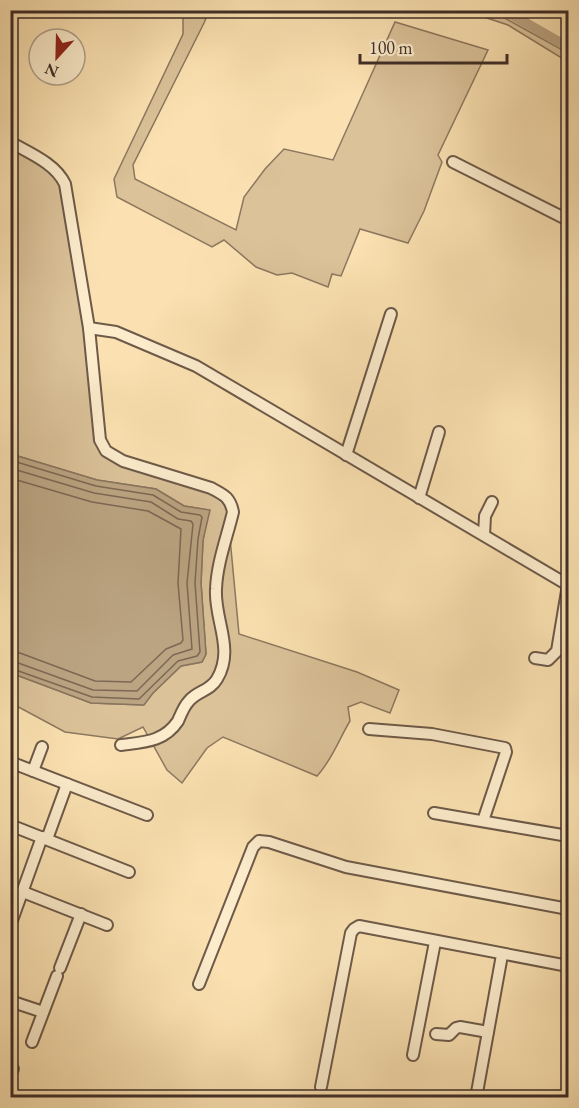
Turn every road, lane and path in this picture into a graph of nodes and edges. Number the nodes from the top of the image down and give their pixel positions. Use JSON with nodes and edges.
{"nodes":[{"id":1,"x":10,"y":142,"type":"edge"},
{"id":2,"x":453,"y":162,"type":"dead end"},
{"id":3,"x":568,"y":220,"type":"edge"},
{"id":4,"x":391,"y":314,"type":"dead end"},
{"id":5,"x":89,"y":327,"type":"junction"},
{"id":6,"x":439,"y":432,"type":"dead end"},
{"id":7,"x":346,"y":454,"type":"junction"},
{"id":8,"x":419,"y":498,"type":"junction"},
{"id":9,"x":492,"y":502,"type":"dead end"},
{"id":10,"x":484,"y":535,"type":"junction"},
{"id":11,"x":568,"y":585,"type":"edge"},
{"id":12,"x":535,"y":658,"type":"dead end"},
{"id":13,"x":369,"y":729,"type":"dead end"},
{"id":14,"x":121,"y":745,"type":"dead end"},
{"id":15,"x":42,"y":747,"type":"dead end"},
{"id":16,"x":10,"y":762,"type":"edge"},
{"id":17,"x":33,"y":771,"type":"junction"},
{"id":18,"x":67,"y":784,"type":"junction"},
{"id":19,"x":434,"y":813,"type":"dead end"},
{"id":20,"x":147,"y":815,"type":"dead end"},
{"id":21,"x":483,"y":821,"type":"junction"},
{"id":22,"x":10,"y":825,"type":"edge"},
{"id":23,"x":568,"y":836,"type":"edge"},
{"id":24,"x":44,"y":838,"type":"junction"},
{"id":25,"x":129,"y":872,"type":"dead end"},
{"id":26,"x":23,"y":892,"type":"junction"},
{"id":27,"x":568,"y":909,"type":"edge"},
{"id":28,"x":81,"y":914,"type":"junction"},
{"id":29,"x":107,"y":925,"type":"dead end"},
{"id":30,"x":10,"y":926,"type":"edge"},
{"id":31,"x":435,"y":942,"type":"junction"},
{"id":32,"x":502,"y":955,"type":"junction"},
{"id":33,"x":568,"y":966,"type":"edge"},
{"id":34,"x":199,"y":984,"type":"dead end"},
{"id":35,"x":10,"y":1000,"type":"edge"},
{"id":36,"x":43,"y":1012,"type":"junction"},
{"id":37,"x":488,"y":1032,"type":"junction"},
{"id":38,"x":436,"y":1034,"type":"dead end"},
{"id":39,"x":32,"y":1042,"type":"dead end"},
{"id":40,"x":413,"y":1055,"type":"dead end"},
{"id":41,"x":321,"y":1087,"type":"dead end"},
{"id":42,"x":476,"y":1098,"type":"edge"}],
"edges":[{"from":1,"to":5,"type":"street"},
{"from":2,"to":3,"type":"street"},
{"from":4,"to":7,"type":"street"},
{"from":5,"to":7,"type":"street"},
{"from":5,"to":14,"type":"street"},
{"from":6,"to":8,"type":"street"},
{"from":7,"to":8,"type":"street"},
{"from":8,"to":10,"type":"street"},
{"from":9,"to":10,"type":"street"},
{"from":10,"to":11,"type":"street"},
{"from":11,"to":12,"type":"street"},
{"from":13,"to":21,"type":"street"},
{"from":15,"to":17,"type":"street"},
{"from":16,"to":17,"type":"street"},
{"from":17,"to":18,"type":"street"},
{"from":18,"to":20,"type":"street"},
{"from":18,"to":24,"type":"street"},
{"from":19,"to":21,"type":"street"},
{"from":21,"to":23,"type":"street"},
{"from":22,"to":24,"type":"street"},
{"from":24,"to":25,"type":"street"},
{"from":24,"to":26,"type":"street"},
{"from":26,"to":28,"type":"street"},
{"from":26,"to":30,"type":"street"},
{"from":27,"to":34,"type":"street"},
{"from":28,"to":29,"type":"street"},
{"from":28,"to":36,"type":"street"},
{"from":31,"to":32,"type":"street"},
{"from":31,"to":40,"type":"street"},
{"from":31,"to":41,"type":"street"},
{"from":32,"to":33,"type":"street"},
{"from":32,"to":37,"type":"street"},
{"from":35,"to":36,"type":"street"},
{"from":36,"to":39,"type":"street"},
{"from":37,"to":38,"type":"street"},
{"from":37,"to":42,"type":"street"}]}
